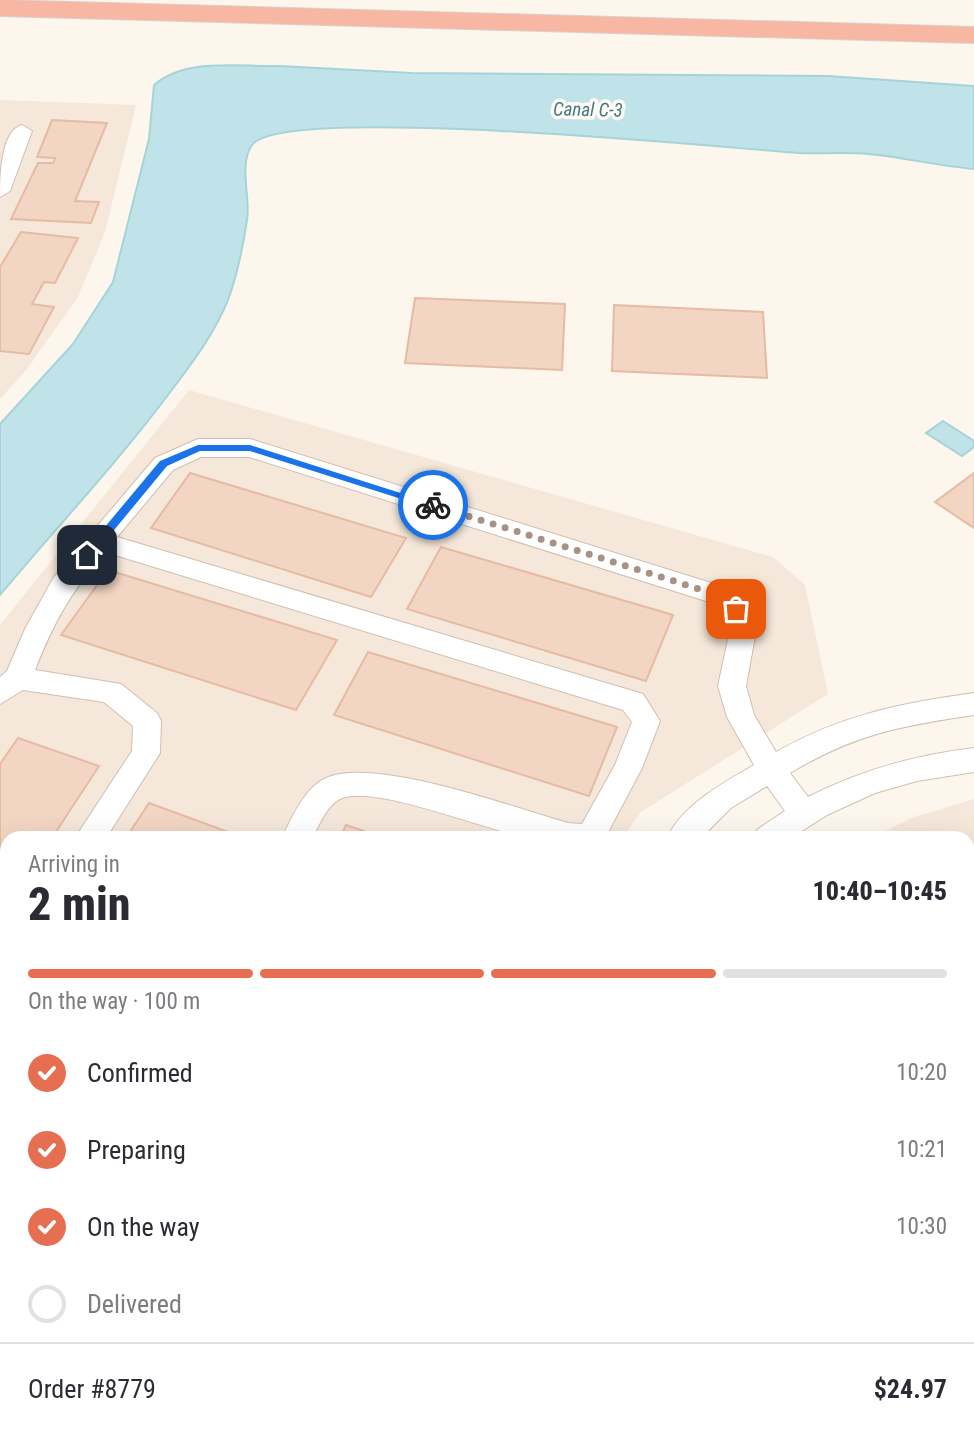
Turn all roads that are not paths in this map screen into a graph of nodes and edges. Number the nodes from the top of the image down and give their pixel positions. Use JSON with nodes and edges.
{"nodes":[{"id":1,"x":0,"y":8,"type":"edge"},
{"id":2,"x":974,"y":35,"type":"edge"},
{"id":3,"x":22,"y":131,"type":"dead end"},
{"id":4,"x":0,"y":189,"type":"edge"},
{"id":5,"x":100,"y":541,"type":"junction"},
{"id":6,"x":9,"y":685,"type":"edge"},
{"id":7,"x":974,"y":704,"type":"edge"},
{"id":8,"x":974,"y":760,"type":"edge"},
{"id":9,"x":770,"y":768,"type":"junction"},
{"id":10,"x":803,"y":813,"type":"junction"},
{"id":11,"x":95,"y":831,"type":"edge"},
{"id":12,"x":302,"y":831,"type":"edge"},
{"id":13,"x":550,"y":831,"type":"edge"},
{"id":14,"x":593,"y":831,"type":"edge"},
{"id":15,"x":689,"y":831,"type":"edge"},
{"id":16,"x":778,"y":831,"type":"edge"}],
"edges":[{"from":1,"to":2,"type":"highway"},
{"from":3,"to":4,"type":"street"},
{"from":5,"to":6,"type":"street"},
{"from":5,"to":9,"type":"street"},
{"from":5,"to":14,"type":"street"},
{"from":6,"to":11,"type":"street"},
{"from":7,"to":9,"type":"street"},
{"from":8,"to":10,"type":"street"},
{"from":9,"to":10,"type":"street"},
{"from":9,"to":15,"type":"street"},
{"from":10,"to":16,"type":"street"},
{"from":12,"to":13,"type":"street"}]}
